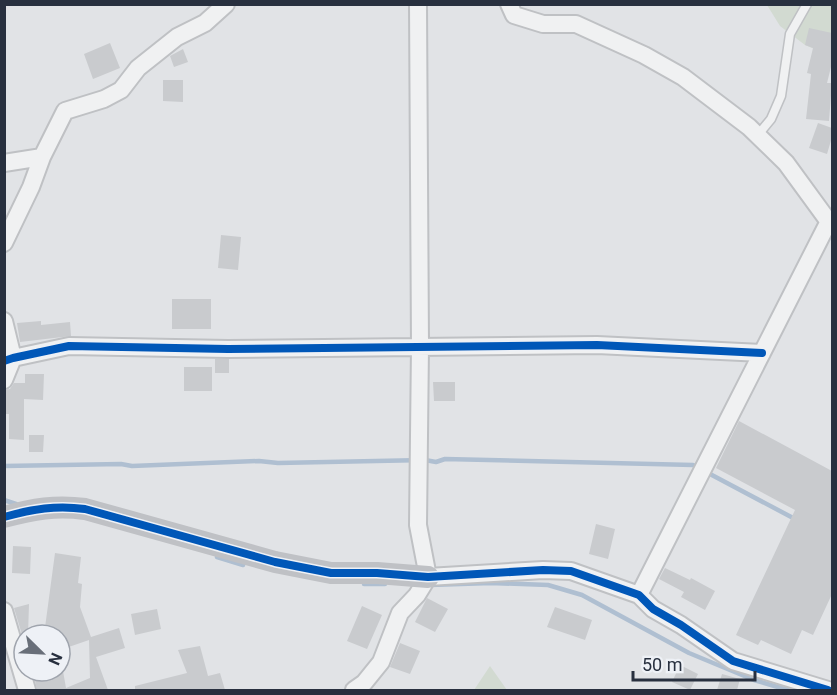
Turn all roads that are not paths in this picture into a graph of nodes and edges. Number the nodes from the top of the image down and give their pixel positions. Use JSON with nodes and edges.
{"nodes":[{"id":1,"x":226,"y":4,"type":"edge"},
{"id":2,"x":418,"y":4,"type":"edge"},
{"id":3,"x":509,"y":4,"type":"edge"},
{"id":4,"x":807,"y":4,"type":"edge"},
{"id":5,"x":757,"y":136,"type":"junction"},
{"id":6,"x":42,"y":157,"type":"junction"},
{"id":7,"x":4,"y":163,"type":"edge"},
{"id":8,"x":830,"y":225,"type":"edge"},
{"id":9,"x":4,"y":243,"type":"edge"},
{"id":10,"x":4,"y":321,"type":"edge"},
{"id":11,"x":420,"y":346,"type":"junction"},
{"id":12,"x":762,"y":353,"type":"junction"},
{"id":13,"x":9,"y":359,"type":"edge"},
{"id":14,"x":4,"y":380,"type":"edge"},
{"id":15,"x":4,"y":517,"type":"edge"},
{"id":16,"x":428,"y":577,"type":"junction"},
{"id":17,"x":639,"y":595,"type":"junction"},
{"id":18,"x":4,"y":611,"type":"edge"},
{"id":19,"x":27,"y":690,"type":"edge"},
{"id":20,"x":354,"y":690,"type":"edge"},
{"id":21,"x":828,"y":690,"type":"edge"}],
"edges":[{"from":1,"to":6,"type":"street"},
{"from":2,"to":11,"type":"street"},
{"from":3,"to":5,"type":"street"},
{"from":4,"to":5,"type":"lane"},
{"from":5,"to":8,"type":"street"},
{"from":6,"to":7,"type":"street"},
{"from":6,"to":9,"type":"street"},
{"from":8,"to":12,"type":"street"},
{"from":10,"to":13,"type":"street"},
{"from":11,"to":12,"type":"street"},
{"from":11,"to":13,"type":"street"},
{"from":11,"to":16,"type":"street"},
{"from":12,"to":17,"type":"street"},
{"from":13,"to":14,"type":"street"},
{"from":15,"to":16,"type":"street"},
{"from":16,"to":17,"type":"street"},
{"from":16,"to":20,"type":"street"},
{"from":17,"to":21,"type":"street"},
{"from":18,"to":19,"type":"street"}]}
